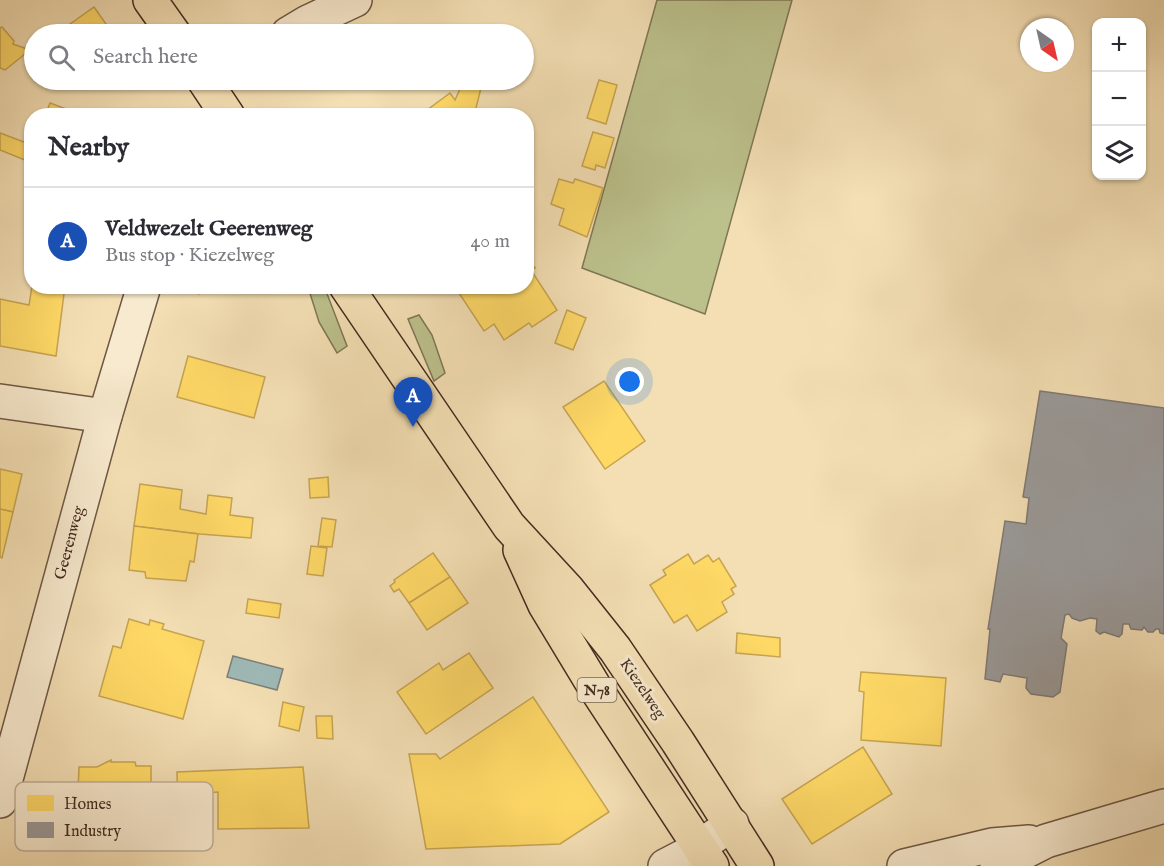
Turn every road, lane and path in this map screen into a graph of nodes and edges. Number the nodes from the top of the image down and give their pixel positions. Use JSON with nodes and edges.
{"nodes":[{"id":1,"x":150,"y":0,"type":"edge"},
{"id":2,"x":355,"y":0,"type":"edge"},
{"id":3,"x":167,"y":24,"type":"edge"},
{"id":4,"x":305,"y":24,"type":"edge"},
{"id":5,"x":212,"y":90,"type":"edge"},
{"id":6,"x":223,"y":108,"type":"edge"},
{"id":7,"x":142,"y":294,"type":"edge"},
{"id":8,"x":351,"y":294,"type":"edge"},
{"id":9,"x":0,"y":401,"type":"edge"},
{"id":10,"x":105,"y":416,"type":"junction"},
{"id":11,"x":509,"y":526,"type":"junction"},
{"id":12,"x":0,"y":801,"type":"edge"},
{"id":13,"x":1164,"y":806,"type":"edge"},
{"id":14,"x":732,"y":824,"type":"junction"},
{"id":15,"x":1046,"y":841,"type":"junction"},
{"id":16,"x":706,"y":856,"type":"edge"},
{"id":17,"x":665,"y":866,"type":"edge"},
{"id":18,"x":758,"y":866,"type":"edge"},
{"id":19,"x":904,"y":866,"type":"edge"},
{"id":20,"x":997,"y":866,"type":"edge"}],
"edges":[{"from":1,"to":3,"type":"main road"},
{"from":2,"to":4,"type":"street"},
{"from":5,"to":6,"type":"main road"},
{"from":7,"to":10,"type":"street","name":"Geerenweg"},
{"from":8,"to":11,"type":"main road","name":"Kiezelweg","number":"N78"},
{"from":9,"to":10,"type":"street"},
{"from":10,"to":12,"type":"street","name":"Geerenweg"},
{"from":11,"to":14,"type":"main road","name":"Kiezelweg","number":"N78"},
{"from":11,"to":16,"type":"main road","name":"Kiezelweg","number":"N78"},
{"from":13,"to":15,"type":"street"},
{"from":14,"to":16,"type":"street"},
{"from":14,"to":18,"type":"main road","name":"Kiezelweg","number":"N78"},
{"from":15,"to":19,"type":"street"},
{"from":15,"to":20,"type":"street"},
{"from":16,"to":17,"type":"street"}]}
